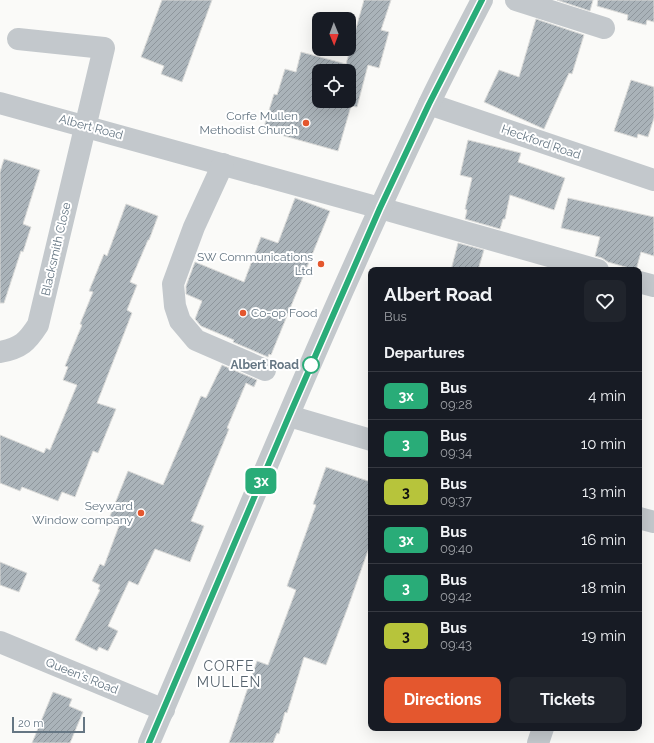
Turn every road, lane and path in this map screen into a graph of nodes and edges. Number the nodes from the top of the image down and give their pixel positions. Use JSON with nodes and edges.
{"nodes":[{"id":1,"x":482,"y":0,"type":"edge"},
{"id":2,"x":516,"y":0,"type":"edge"},
{"id":3,"x":604,"y":28,"type":"dead end"},
{"id":4,"x":18,"y":39,"type":"dead end"},
{"id":5,"x":0,"y":103,"type":"edge"},
{"id":6,"x":429,"y":104,"type":"junction"},
{"id":7,"x":85,"y":125,"type":"junction"},
{"id":8,"x":223,"y":164,"type":"junction"},
{"id":9,"x":654,"y":180,"type":"edge"},
{"id":10,"x":380,"y":208,"type":"junction"},
{"id":11,"x":587,"y":267,"type":"edge"},
{"id":12,"x":642,"y":283,"type":"edge"},
{"id":13,"x":654,"y":286,"type":"edge"},
{"id":14,"x":0,"y":352,"type":"edge"},
{"id":15,"x":265,"y":370,"type":"dead end"},
{"id":16,"x":289,"y":416,"type":"junction"},
{"id":17,"x":368,"y":439,"type":"edge"},
{"id":18,"x":642,"y":519,"type":"edge"},
{"id":19,"x":654,"y":522,"type":"edge"},
{"id":20,"x":0,"y":642,"type":"edge"},
{"id":21,"x":164,"y":710,"type":"junction"},
{"id":22,"x":542,"y":731,"type":"edge"},
{"id":23,"x":149,"y":743,"type":"edge"},
{"id":24,"x":538,"y":743,"type":"edge"}],
"edges":[{"from":1,"to":6,"type":"street"},
{"from":2,"to":3,"type":"street"},
{"from":4,"to":7,"type":"street","name":"Blacksmith Close"},
{"from":5,"to":7,"type":"street","name":"Albert Road"},
{"from":6,"to":9,"type":"street","name":"Heckford Road"},
{"from":6,"to":10,"type":"street"},
{"from":7,"to":8,"type":"street","name":"Albert Road"},
{"from":7,"to":14,"type":"street","name":"Blacksmith Close"},
{"from":8,"to":10,"type":"street","name":"Albert Road"},
{"from":8,"to":15,"type":"street"},
{"from":10,"to":11,"type":"street","name":"Albert Road"},
{"from":10,"to":16,"type":"street"},
{"from":12,"to":13,"type":"street"},
{"from":16,"to":17,"type":"street"},
{"from":16,"to":21,"type":"street"},
{"from":18,"to":19,"type":"street"},
{"from":20,"to":21,"type":"street","name":"Queen's Road"},
{"from":21,"to":23,"type":"street"},
{"from":22,"to":24,"type":"street"}]}
